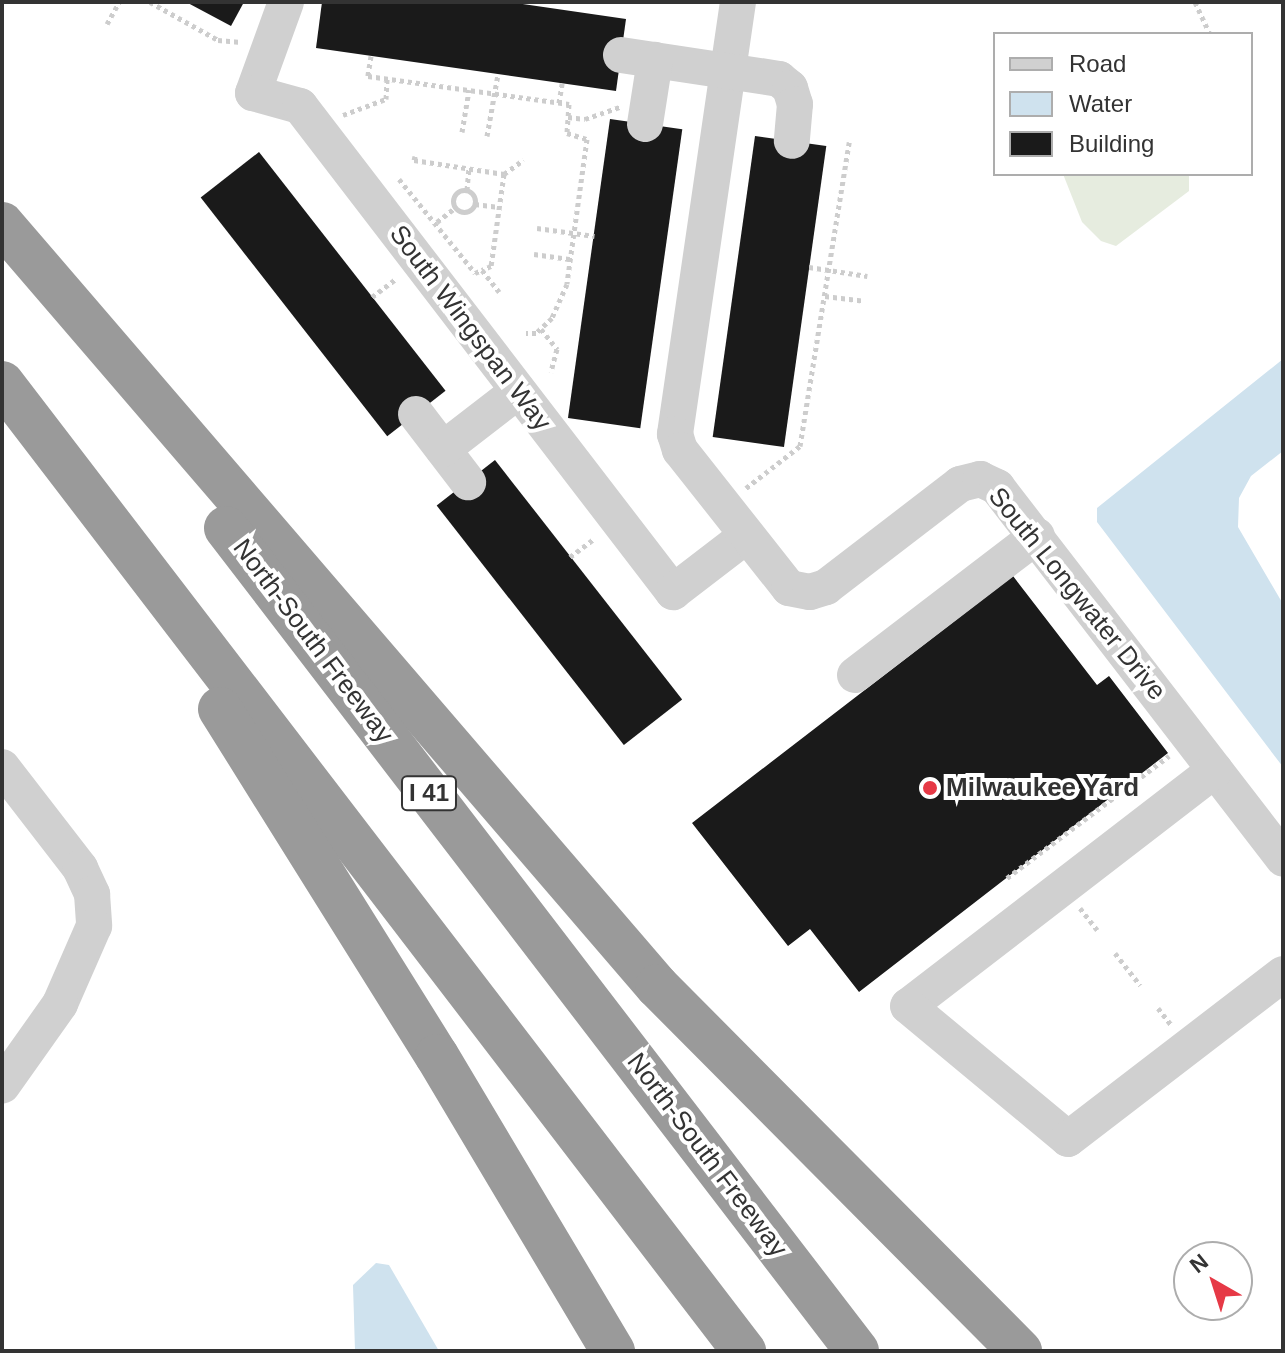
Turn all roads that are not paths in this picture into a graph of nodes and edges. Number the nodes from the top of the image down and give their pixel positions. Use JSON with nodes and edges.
{"nodes":[{"id":1,"x":286,"y":2,"type":"edge"},
{"id":2,"x":738,"y":2,"type":"edge"},
{"id":3,"x":728,"y":71,"type":"junction"},
{"id":4,"x":645,"y":124,"type":"dead end"},
{"id":5,"x":792,"y":141,"type":"dead end"},
{"id":6,"x":2,"y":224,"type":"edge"},
{"id":7,"x":2,"y":236,"type":"edge"},
{"id":8,"x":2,"y":383,"type":"edge"},
{"id":9,"x":518,"y":391,"type":"junction"},
{"id":10,"x":416,"y":414,"type":"dead end"},
{"id":11,"x":443,"y":449,"type":"junction"},
{"id":12,"x":71,"y":474,"type":"junction"},
{"id":13,"x":468,"y":482,"type":"dead end"},
{"id":14,"x":746,"y":536,"type":"junction"},
{"id":15,"x":1037,"y":536,"type":"junction"},
{"id":16,"x":855,"y":675,"type":"dead end"},
{"id":17,"x":2,"y":767,"type":"edge"},
{"id":18,"x":1215,"y":770,"type":"junction"},
{"id":19,"x":1283,"y":859,"type":"edge"},
{"id":20,"x":1283,"y":974,"type":"edge"},
{"id":21,"x":2,"y":1086,"type":"edge"},
{"id":22,"x":613,"y":1351,"type":"edge"},
{"id":23,"x":744,"y":1351,"type":"edge"},
{"id":24,"x":857,"y":1351,"type":"edge"},
{"id":25,"x":1020,"y":1351,"type":"edge"}],
"edges":[{"from":1,"to":9,"type":"street","name":"South Wingspan Way"},
{"from":2,"to":3,"type":"street","name":"South Longwater Drive"},
{"from":3,"to":4,"type":"street"},
{"from":3,"to":5,"type":"street"},
{"from":3,"to":14,"type":"street","name":"South Longwater Drive"},
{"from":6,"to":25,"type":"highway"},
{"from":7,"to":24,"type":"highway","name":"North-South Freeway","number":"I 41"},
{"from":8,"to":12,"type":"highway"},
{"from":9,"to":11,"type":"street"},
{"from":9,"to":14,"type":"street","name":"South Wingspan Way"},
{"from":10,"to":11,"type":"street"},
{"from":11,"to":13,"type":"street"},
{"from":12,"to":22,"type":"highway"},
{"from":12,"to":23,"type":"highway"},
{"from":14,"to":15,"type":"street","name":"South Longwater Drive"},
{"from":15,"to":16,"type":"street"},
{"from":15,"to":18,"type":"street","name":"South Longwater Drive"},
{"from":17,"to":21,"type":"street"},
{"from":18,"to":19,"type":"street","name":"South Longwater Drive"},
{"from":18,"to":20,"type":"street"}]}
